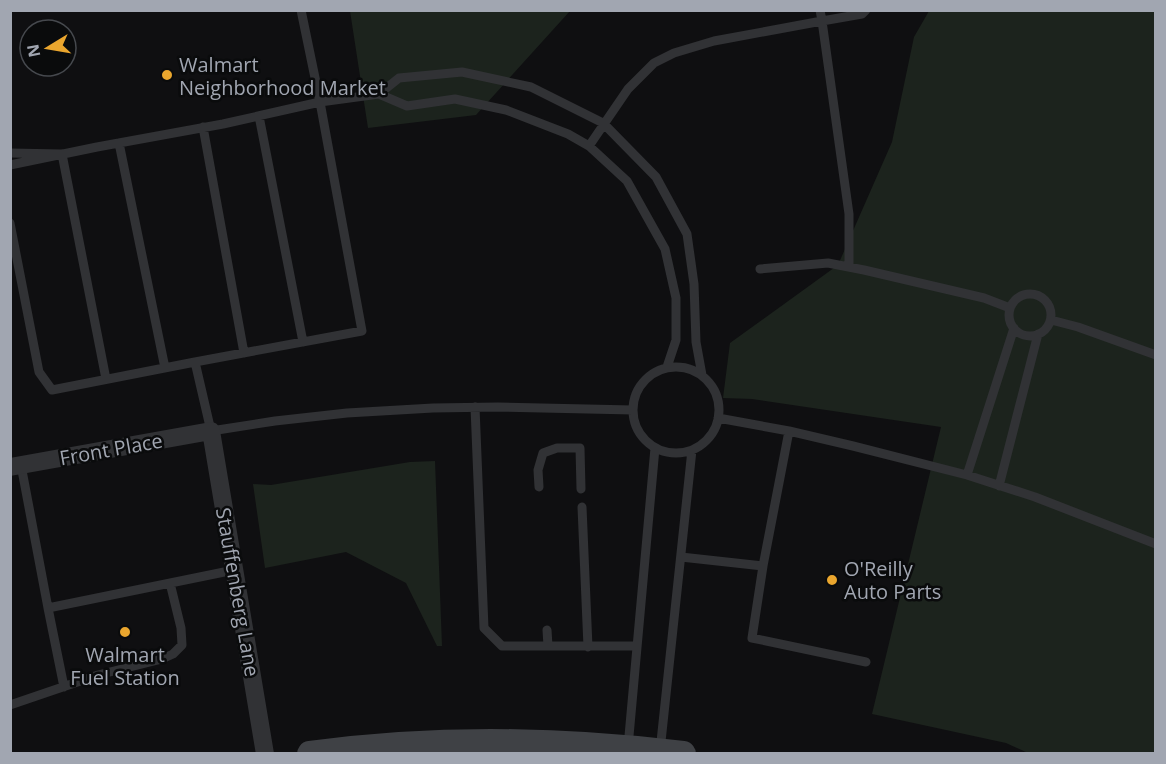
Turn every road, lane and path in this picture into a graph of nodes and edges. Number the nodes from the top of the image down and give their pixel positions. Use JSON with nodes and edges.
{"nodes":[{"id":1,"x":301,"y":10,"type":"edge"},
{"id":2,"x":820,"y":10,"type":"edge"},
{"id":3,"x":866,"y":10,"type":"edge"},
{"id":4,"x":822,"y":21,"type":"junction"},
{"id":5,"x":379,"y":94,"type":"junction"},
{"id":6,"x":320,"y":102,"type":"junction"},
{"id":7,"x":259,"y":116,"type":"junction"},
{"id":8,"x":603,"y":123,"type":"junction"},
{"id":9,"x":203,"y":128,"type":"junction"},
{"id":10,"x":119,"y":143,"type":"junction"},
{"id":11,"x":589,"y":146,"type":"junction"},
{"id":12,"x":10,"y":153,"type":"edge"},
{"id":13,"x":63,"y":154,"type":"junction"},
{"id":14,"x":10,"y":165,"type":"edge"},
{"id":15,"x":10,"y":223,"type":"edge"},
{"id":16,"x":849,"y":267,"type":"junction"},
{"id":17,"x":759,"y":269,"type":"dead end"},
{"id":18,"x":1010,"y":308,"type":"junction"},
{"id":19,"x":1051,"y":320,"type":"junction"},
{"id":20,"x":1014,"y":328,"type":"junction"},
{"id":21,"x":1038,"y":334,"type":"junction"},
{"id":22,"x":303,"y":342,"type":"junction"},
{"id":23,"x":244,"y":353,"type":"junction"},
{"id":24,"x":1155,"y":355,"type":"edge"},
{"id":25,"x":195,"y":362,"type":"junction"},
{"id":26,"x":667,"y":367,"type":"junction"},
{"id":27,"x":165,"y":368,"type":"junction"},
{"id":28,"x":702,"y":375,"type":"junction"},
{"id":29,"x":106,"y":379,"type":"junction"},
{"id":30,"x":475,"y":407,"type":"junction"},
{"id":31,"x":633,"y":410,"type":"junction"},
{"id":32,"x":718,"y":418,"type":"junction"},
{"id":33,"x":211,"y":431,"type":"junction"},
{"id":34,"x":789,"y":431,"type":"junction"},
{"id":35,"x":655,"y":448,"type":"junction"},
{"id":36,"x":692,"y":450,"type":"junction"},
{"id":37,"x":16,"y":466,"type":"edge"},
{"id":38,"x":967,"y":476,"type":"junction"},
{"id":39,"x":999,"y":486,"type":"junction"},
{"id":40,"x":539,"y":487,"type":"dead end"},
{"id":41,"x":581,"y":489,"type":"dead end"},
{"id":42,"x":582,"y":507,"type":"dead end"},
{"id":43,"x":1155,"y":544,"type":"edge"},
{"id":44,"x":681,"y":557,"type":"junction"},
{"id":45,"x":763,"y":566,"type":"junction"},
{"id":46,"x":234,"y":570,"type":"junction"},
{"id":47,"x":170,"y":583,"type":"junction"},
{"id":48,"x":48,"y":608,"type":"junction"},
{"id":49,"x":547,"y":630,"type":"dead end"},
{"id":50,"x":548,"y":646,"type":"junction"},
{"id":51,"x":588,"y":646,"type":"junction"},
{"id":52,"x":637,"y":646,"type":"junction"},
{"id":53,"x":866,"y":662,"type":"dead end"},
{"id":54,"x":63,"y":687,"type":"junction"},
{"id":55,"x":10,"y":705,"type":"edge"},
{"id":56,"x":629,"y":750,"type":"edge"},
{"id":57,"x":265,"y":753,"type":"edge"},
{"id":58,"x":310,"y":753,"type":"edge"},
{"id":59,"x":668,"y":753,"type":"edge"}],
"edges":[{"from":1,"to":6,"type":"lane"},
{"from":2,"to":4,"type":"lane"},
{"from":3,"to":4,"type":"lane"},
{"from":4,"to":8,"type":"lane"},
{"from":4,"to":16,"type":"lane"},
{"from":5,"to":6,"type":"lane"},
{"from":5,"to":8,"type":"lane"},
{"from":5,"to":11,"type":"lane"},
{"from":6,"to":7,"type":"lane"},
{"from":6,"to":22,"type":"lane"},
{"from":7,"to":9,"type":"lane"},
{"from":7,"to":22,"type":"lane"},
{"from":8,"to":11,"type":"lane"},
{"from":8,"to":28,"type":"lane"},
{"from":9,"to":10,"type":"lane"},
{"from":9,"to":23,"type":"lane"},
{"from":10,"to":13,"type":"lane"},
{"from":10,"to":27,"type":"lane"},
{"from":11,"to":26,"type":"lane"},
{"from":12,"to":13,"type":"lane"},
{"from":13,"to":14,"type":"lane"},
{"from":13,"to":29,"type":"lane"},
{"from":15,"to":29,"type":"lane"},
{"from":16,"to":17,"type":"lane"},
{"from":16,"to":18,"type":"lane"},
{"from":18,"to":19,"type":"lane"},
{"from":18,"to":20,"type":"lane"},
{"from":19,"to":21,"type":"lane"},
{"from":19,"to":24,"type":"lane"},
{"from":20,"to":21,"type":"lane"},
{"from":20,"to":38,"type":"lane"},
{"from":21,"to":39,"type":"lane"},
{"from":22,"to":23,"type":"lane"},
{"from":23,"to":25,"type":"lane"},
{"from":25,"to":27,"type":"lane"},
{"from":25,"to":33,"type":"lane"},
{"from":26,"to":28,"type":"lane"},
{"from":26,"to":31,"type":"lane"},
{"from":27,"to":29,"type":"lane"},
{"from":28,"to":32,"type":"lane"},
{"from":30,"to":31,"type":"lane"},
{"from":30,"to":33,"type":"lane"},
{"from":30,"to":50,"type":"lane"},
{"from":31,"to":35,"type":"lane"},
{"from":32,"to":34,"type":"lane"},
{"from":32,"to":36,"type":"lane"},
{"from":33,"to":37,"type":"street","name":"Front Place"},
{"from":33,"to":46,"type":"street","name":"Stauffenberg Lane"},
{"from":34,"to":38,"type":"lane"},
{"from":34,"to":45,"type":"lane"},
{"from":35,"to":36,"type":"lane"},
{"from":35,"to":52,"type":"lane"},
{"from":36,"to":44,"type":"lane"},
{"from":37,"to":48,"type":"lane"},
{"from":38,"to":39,"type":"lane"},
{"from":39,"to":43,"type":"lane"},
{"from":40,"to":41,"type":"lane"},
{"from":42,"to":51,"type":"lane"},
{"from":44,"to":45,"type":"lane"},
{"from":44,"to":59,"type":"lane"},
{"from":45,"to":53,"type":"lane"},
{"from":46,"to":47,"type":"lane"},
{"from":46,"to":57,"type":"street","name":"Stauffenberg Lane"},
{"from":47,"to":48,"type":"lane"},
{"from":47,"to":54,"type":"lane"},
{"from":48,"to":54,"type":"lane"},
{"from":49,"to":50,"type":"lane"},
{"from":50,"to":51,"type":"lane"},
{"from":51,"to":52,"type":"lane"},
{"from":52,"to":56,"type":"lane"},
{"from":54,"to":55,"type":"lane"},
{"from":56,"to":58,"type":"main road"},
{"from":56,"to":59,"type":"main road"}]}
